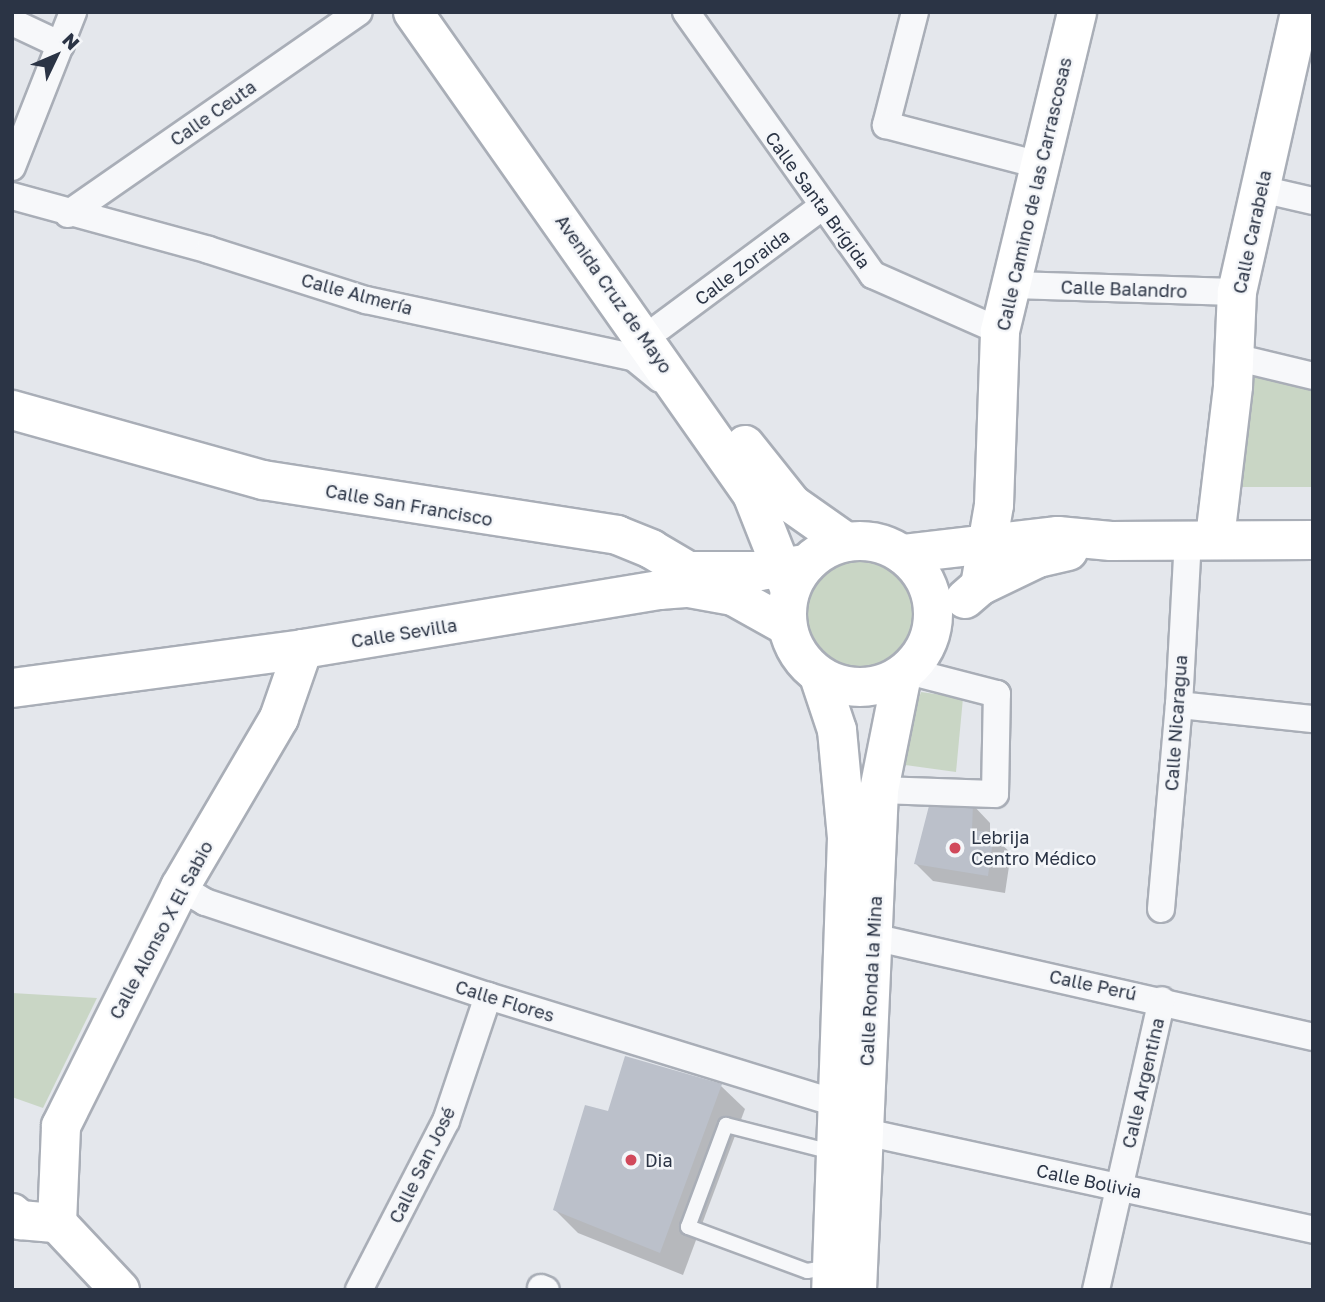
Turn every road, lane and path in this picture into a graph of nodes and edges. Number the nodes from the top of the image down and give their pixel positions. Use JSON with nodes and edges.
{"nodes":[{"id":1,"x":73,"y":12,"type":"edge"},
{"id":2,"x":359,"y":12,"type":"edge"},
{"id":3,"x":413,"y":12,"type":"edge"},
{"id":4,"x":436,"y":12,"type":"edge"},
{"id":5,"x":686,"y":12,"type":"edge"},
{"id":6,"x":915,"y":12,"type":"edge"},
{"id":7,"x":1077,"y":12,"type":"edge"},
{"id":8,"x":1303,"y":20,"type":"edge"},
{"id":9,"x":12,"y":22,"type":"edge"},
{"id":10,"x":61,"y":44,"type":"junction"},
{"id":11,"x":1040,"y":165,"type":"junction"},
{"id":12,"x":12,"y":167,"type":"edge"},
{"id":13,"x":1261,"y":189,"type":"junction"},
{"id":14,"x":12,"y":196,"type":"edge"},
{"id":15,"x":1313,"y":201,"type":"edge"},
{"id":16,"x":823,"y":206,"type":"junction"},
{"id":17,"x":68,"y":214,"type":"junction"},
{"id":18,"x":1011,"y":285,"type":"junction"},
{"id":19,"x":1237,"y":292,"type":"junction"},
{"id":20,"x":660,"y":327,"type":"junction"},
{"id":21,"x":1000,"y":331,"type":"junction"},
{"id":22,"x":1234,"y":357,"type":"junction"},
{"id":23,"x":1313,"y":376,"type":"edge"},
{"id":24,"x":691,"y":404,"type":"junction"},
{"id":25,"x":12,"y":410,"type":"edge"},
{"id":26,"x":1201,"y":538,"type":"junction"},
{"id":27,"x":1313,"y":540,"type":"edge"},
{"id":28,"x":1111,"y":541,"type":"junction"},
{"id":29,"x":846,"y":542,"type":"junction"},
{"id":30,"x":988,"y":543,"type":"junction"},
{"id":31,"x":902,"y":554,"type":"junction"},
{"id":32,"x":980,"y":586,"type":"junction"},
{"id":33,"x":792,"y":587,"type":"junction"},
{"id":34,"x":933,"y":629,"type":"junction"},
{"id":35,"x":303,"y":649,"type":"junction"},
{"id":36,"x":905,"y":673,"type":"junction"},
{"id":37,"x":820,"y":676,"type":"junction"},
{"id":38,"x":12,"y":688,"type":"edge"},
{"id":39,"x":1179,"y":705,"type":"junction"},
{"id":40,"x":1313,"y":719,"type":"edge"},
{"id":41,"x":879,"y":790,"type":"junction"},
{"id":42,"x":180,"y":887,"type":"junction"},
{"id":43,"x":1161,"y":909,"type":"dead end"},
{"id":44,"x":873,"y":937,"type":"junction"},
{"id":45,"x":488,"y":996,"type":"junction"},
{"id":46,"x":1162,"y":1000,"type":"junction"},
{"id":47,"x":1313,"y":1037,"type":"edge"},
{"id":48,"x":835,"y":1102,"type":"junction"},
{"id":49,"x":865,"y":1132,"type":"junction"},
{"id":50,"x":832,"y":1152,"type":"junction"},
{"id":51,"x":1119,"y":1188,"type":"junction"},
{"id":52,"x":12,"y":1213,"type":"edge"},
{"id":53,"x":57,"y":1223,"type":"junction"},
{"id":54,"x":1313,"y":1230,"type":"edge"},
{"id":55,"x":839,"y":1282,"type":"edge"},
{"id":56,"x":120,"y":1290,"type":"edge"},
{"id":57,"x":359,"y":1290,"type":"edge"},
{"id":58,"x":1097,"y":1290,"type":"edge"}],
"edges":[{"from":1,"to":10,"type":"street"},
{"from":2,"to":17,"type":"street","name":"Calle Ceuta"},
{"from":3,"to":24,"type":"street","name":"Avenida Cruz de Mayo"},
{"from":4,"to":20,"type":"street","name":"Avenida Cruz de Mayo"},
{"from":5,"to":16,"type":"street","name":"Calle Santa Brígida"},
{"from":6,"to":11,"type":"street"},
{"from":7,"to":11,"type":"street","name":"Calle Camino de las Carrascosas"},
{"from":8,"to":13,"type":"street","name":"Calle Carabela"},
{"from":9,"to":10,"type":"street"},
{"from":10,"to":12,"type":"street"},
{"from":11,"to":18,"type":"street","name":"Calle Camino de las Carrascosas"},
{"from":13,"to":15,"type":"street"},
{"from":13,"to":19,"type":"street","name":"Calle Carabela"},
{"from":14,"to":17,"type":"street","name":"Calle Almería"},
{"from":16,"to":20,"type":"street","name":"Calle Zoraida"},
{"from":16,"to":21,"type":"street","name":"Calle Santa Brígida"},
{"from":17,"to":24,"type":"street","name":"Calle Almería"},
{"from":18,"to":19,"type":"street","name":"Calle Balandro"},
{"from":18,"to":21,"type":"street","name":"Calle Camino de las Carrascosas"},
{"from":19,"to":22,"type":"street","name":"Calle Carabela"},
{"from":20,"to":29,"type":"street","name":"Avenida Cruz de Mayo"},
{"from":21,"to":30,"type":"street","name":"Calle Camino de las Carrascosas"},
{"from":22,"to":23,"type":"street"},
{"from":22,"to":26,"type":"street","name":"Calle Carabela"},
{"from":24,"to":33,"type":"street","name":"Avenida Cruz de Mayo"},
{"from":25,"to":33,"type":"street","name":"Calle San Francisco"},
{"from":26,"to":27,"type":"street"},
{"from":26,"to":28,"type":"street"},
{"from":26,"to":39,"type":"street","name":"Calle Nicaragua"},
{"from":28,"to":30,"type":"street"},
{"from":28,"to":32,"type":"street"},
{"from":29,"to":31,"type":"street"},
{"from":29,"to":33,"type":"street"},
{"from":30,"to":31,"type":"street"},
{"from":30,"to":32,"type":"street","name":"Calle Camino de las Carrascosas"},
{"from":31,"to":34,"type":"street"},
{"from":32,"to":34,"type":"street"},
{"from":33,"to":35,"type":"street","name":"Calle Sevilla"},
{"from":33,"to":37,"type":"street"},
{"from":34,"to":36,"type":"street"},
{"from":35,"to":38,"type":"street","name":"Calle Sevilla"},
{"from":35,"to":42,"type":"street","name":"Calle Alonso X El Sabio"},
{"from":36,"to":37,"type":"street"},
{"from":36,"to":41,"type":"street","name":"Calle Ronda la Mina"},
{"from":36,"to":41,"type":"street"},
{"from":37,"to":48,"type":"street","name":"Calle Ronda la Mina"},
{"from":39,"to":40,"type":"street"},
{"from":39,"to":43,"type":"street","name":"Calle Nicaragua"},
{"from":41,"to":44,"type":"street","name":"Calle Ronda la Mina"},
{"from":42,"to":45,"type":"street","name":"Calle Flores"},
{"from":42,"to":53,"type":"street","name":"Calle Alonso X El Sabio"},
{"from":44,"to":46,"type":"street","name":"Calle Perú"},
{"from":44,"to":49,"type":"street","name":"Calle Ronda la Mina"},
{"from":45,"to":48,"type":"street","name":"Calle Flores"},
{"from":45,"to":57,"type":"street","name":"Calle San José"},
{"from":46,"to":47,"type":"street","name":"Calle Perú"},
{"from":46,"to":51,"type":"street","name":"Calle Argentina"},
{"from":48,"to":50,"type":"street","name":"Calle Ronda la Mina"},
{"from":49,"to":51,"type":"street","name":"Calle Bolivia"},
{"from":49,"to":55,"type":"street","name":"Calle Ronda la Mina"},
{"from":50,"to":55,"type":"street","name":"Calle Ronda la Mina"},
{"from":50,"to":55,"type":"lane"},
{"from":51,"to":54,"type":"street","name":"Calle Bolivia"},
{"from":51,"to":58,"type":"street","name":"Calle Argentina"},
{"from":52,"to":53,"type":"street"},
{"from":53,"to":56,"type":"street"}]}
